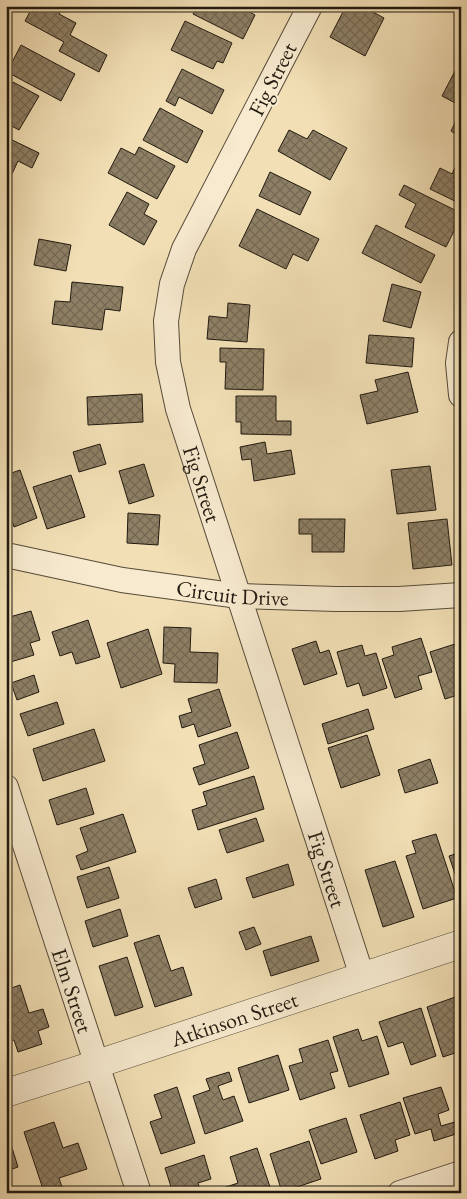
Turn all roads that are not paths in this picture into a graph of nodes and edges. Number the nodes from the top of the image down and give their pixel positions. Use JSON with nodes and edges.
{"nodes":[{"id":1,"x":310,"y":6,"type":"edge"},
{"id":2,"x":461,"y":342,"type":"edge"},
{"id":3,"x":461,"y":395,"type":"edge"},
{"id":4,"x":6,"y":556,"type":"edge"},
{"id":5,"x":461,"y":595,"type":"edge"},
{"id":6,"x":239,"y":596,"type":"junction"},
{"id":7,"x":6,"y":787,"type":"edge"},
{"id":8,"x":461,"y":944,"type":"edge"},
{"id":9,"x":362,"y":976,"type":"junction"},
{"id":10,"x":97,"y":1064,"type":"junction"},
{"id":11,"x":6,"y":1093,"type":"edge"},
{"id":12,"x":461,"y":1173,"type":"edge"},
{"id":13,"x":139,"y":1193,"type":"edge"},
{"id":14,"x":400,"y":1193,"type":"edge"}],
"edges":[{"from":1,"to":6,"type":"street","name":"Fig Street"},
{"from":2,"to":3,"type":"street"},
{"from":4,"to":6,"type":"street","name":"Circuit Drive"},
{"from":5,"to":6,"type":"street","name":"Circuit Drive"},
{"from":6,"to":9,"type":"street","name":"Fig Street"},
{"from":7,"to":10,"type":"street","name":"Elm Street"},
{"from":8,"to":9,"type":"street","name":"Atkinson Street"},
{"from":9,"to":10,"type":"street","name":"Atkinson Street"},
{"from":10,"to":11,"type":"street","name":"Atkinson Street"},
{"from":10,"to":13,"type":"street","name":"Elm Street"},
{"from":12,"to":14,"type":"street"}]}
